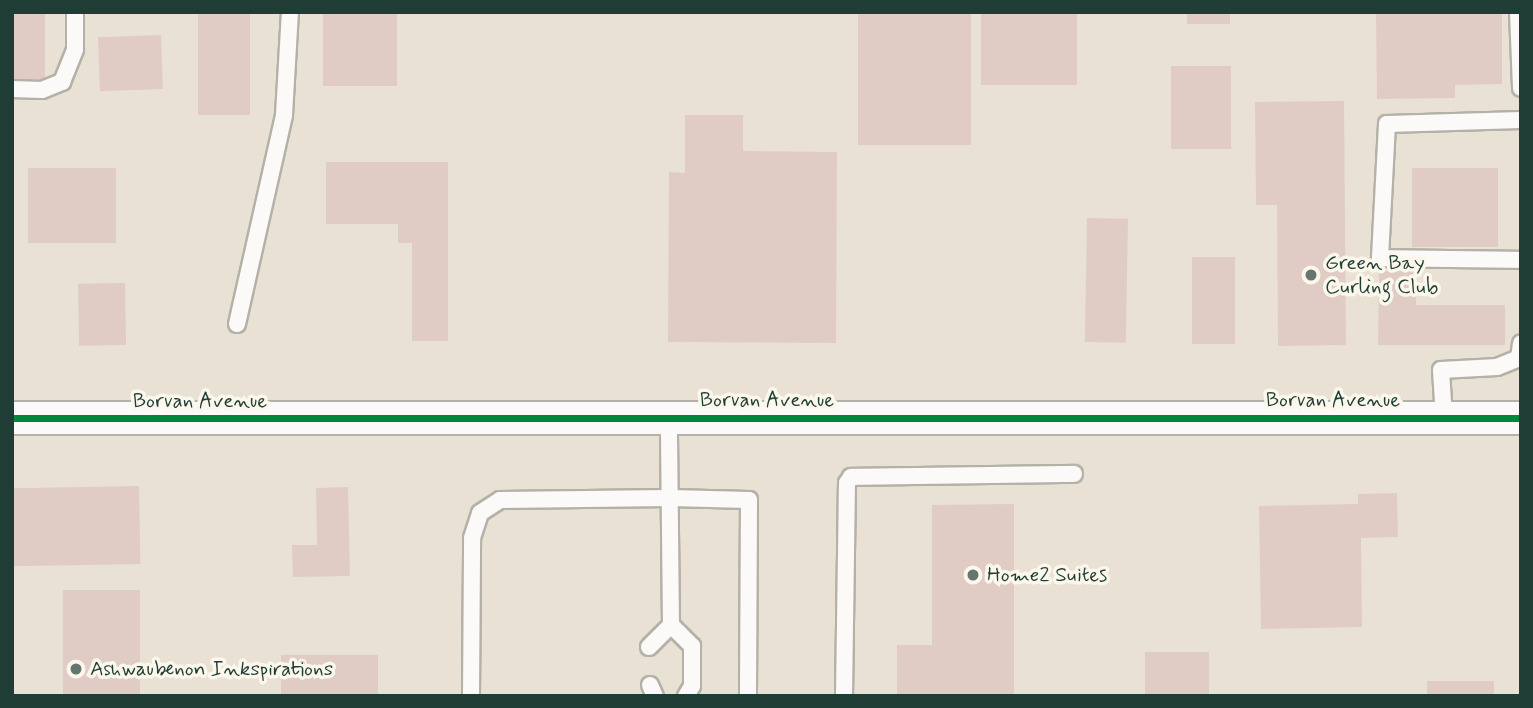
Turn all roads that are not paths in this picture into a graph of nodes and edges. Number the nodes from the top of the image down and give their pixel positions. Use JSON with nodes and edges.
{"nodes":[{"id":1,"x":75,"y":12,"type":"edge"},
{"id":2,"x":290,"y":12,"type":"edge"},
{"id":3,"x":1518,"y":12,"type":"edge"},
{"id":4,"x":1521,"y":88,"type":"edge"},
{"id":5,"x":12,"y":89,"type":"edge"},
{"id":6,"x":1521,"y":120,"type":"edge"},
{"id":7,"x":1521,"y":260,"type":"edge"},
{"id":8,"x":237,"y":324,"type":"dead end"},
{"id":9,"x":1521,"y":343,"type":"edge"},
{"id":10,"x":12,"y":418,"type":"edge"},
{"id":11,"x":669,"y":418,"type":"junction"},
{"id":12,"x":1444,"y":418,"type":"junction"},
{"id":13,"x":1521,"y":418,"type":"edge"},
{"id":14,"x":1074,"y":474,"type":"dead end"},
{"id":15,"x":670,"y":498,"type":"junction"},
{"id":16,"x":671,"y":625,"type":"junction"},
{"id":17,"x":649,"y":647,"type":"dead end"},
{"id":18,"x":471,"y":696,"type":"edge"},
{"id":19,"x":687,"y":696,"type":"edge"},
{"id":20,"x":748,"y":696,"type":"edge"},
{"id":21,"x":844,"y":696,"type":"edge"}],
"edges":[{"from":1,"to":5,"type":"lane"},
{"from":2,"to":8,"type":"lane"},
{"from":3,"to":4,"type":"lane"},
{"from":6,"to":7,"type":"lane"},
{"from":9,"to":12,"type":"lane"},
{"from":10,"to":11,"type":"street","name":"Borvan Avenue"},
{"from":11,"to":12,"type":"street","name":"Borvan Avenue"},
{"from":11,"to":15,"type":"lane"},
{"from":12,"to":13,"type":"street","name":"Borvan Avenue"},
{"from":14,"to":21,"type":"lane"},
{"from":15,"to":16,"type":"lane"},
{"from":15,"to":18,"type":"lane"},
{"from":15,"to":20,"type":"lane"},
{"from":16,"to":17,"type":"lane"},
{"from":16,"to":19,"type":"lane"}]}
